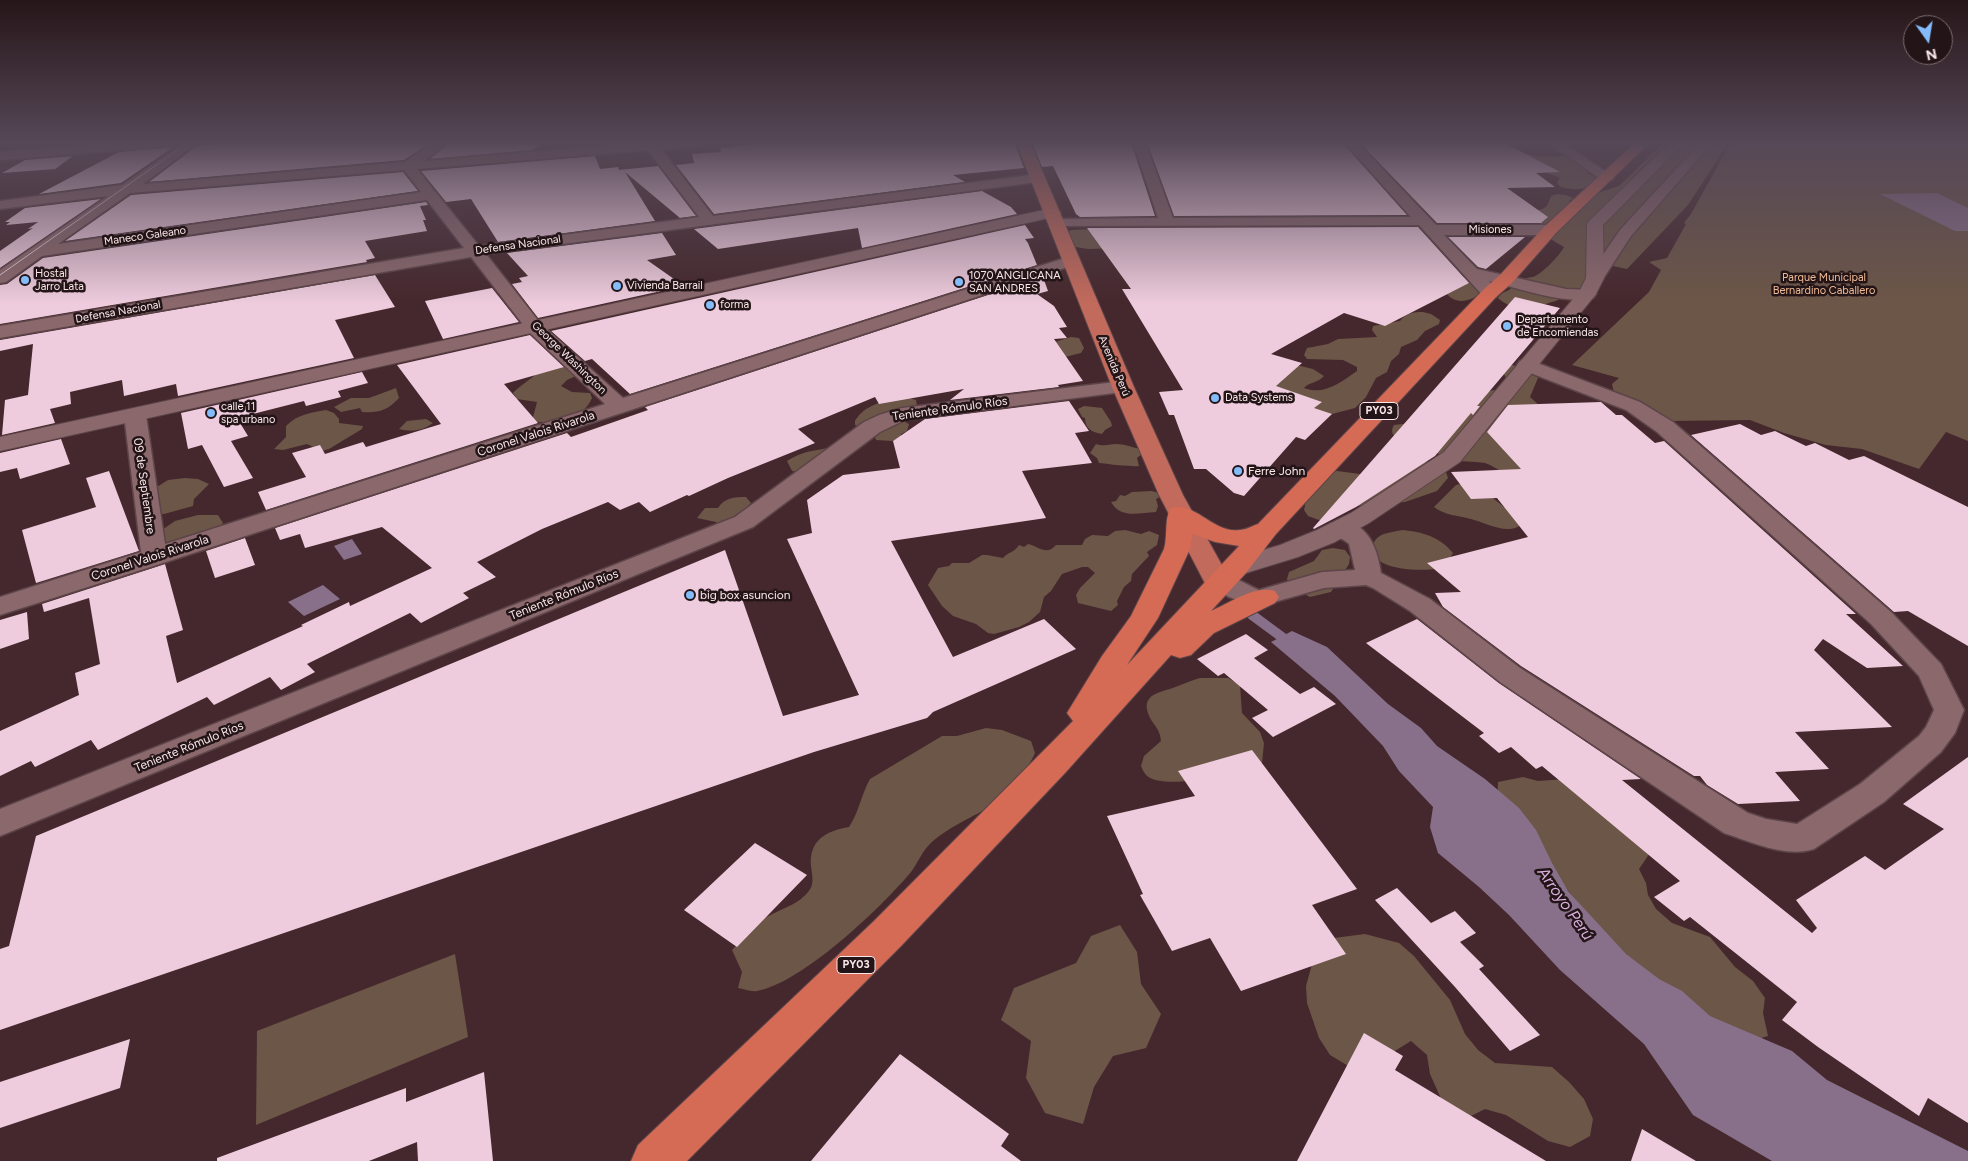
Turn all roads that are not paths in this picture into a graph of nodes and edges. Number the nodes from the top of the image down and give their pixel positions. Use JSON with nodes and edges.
{"nodes":[{"id":1,"x":70,"y":196,"type":"edge"},
{"id":2,"x":117,"y":196,"type":"edge"},
{"id":3,"x":424,"y":196,"type":"edge"},
{"id":4,"x":433,"y":196,"type":"edge"},
{"id":5,"x":688,"y":196,"type":"edge"},
{"id":6,"x":896,"y":196,"type":"edge"},
{"id":7,"x":1046,"y":196,"type":"edge"},
{"id":8,"x":1158,"y":196,"type":"edge"},
{"id":9,"x":1400,"y":196,"type":"edge"},
{"id":10,"x":1586,"y":196,"type":"edge"},
{"id":11,"x":1623,"y":196,"type":"edge"},
{"id":12,"x":1658,"y":196,"type":"edge"},
{"id":13,"x":0,"y":205,"type":"edge"},
{"id":14,"x":1055,"y":218,"type":"junction"},
{"id":15,"x":709,"y":220,"type":"junction"},
{"id":16,"x":1167,"y":222,"type":"junction"},
{"id":17,"x":1426,"y":225,"type":"junction"},
{"id":18,"x":1550,"y":230,"type":"junction"},
{"id":19,"x":475,"y":251,"type":"junction"},
{"id":20,"x":36,"y":252,"type":"junction"},
{"id":21,"x":1071,"y":261,"type":"junction"},
{"id":22,"x":0,"y":278,"type":"edge"},
{"id":23,"x":1498,"y":286,"type":"junction"},
{"id":24,"x":1591,"y":286,"type":"junction"},
{"id":25,"x":534,"y":326,"type":"junction"},
{"id":26,"x":0,"y":332,"type":"edge"},
{"id":27,"x":1526,"y":365,"type":"junction"},
{"id":28,"x":1123,"y":387,"type":"junction"},
{"id":29,"x":620,"y":407,"type":"junction"},
{"id":30,"x":135,"y":415,"type":"junction"},
{"id":31,"x":0,"y":444,"type":"edge"},
{"id":32,"x":1180,"y":513,"type":"junction"},
{"id":33,"x":1267,"y":529,"type":"junction"},
{"id":34,"x":1339,"y":529,"type":"junction"},
{"id":35,"x":154,"y":558,"type":"junction"},
{"id":36,"x":1368,"y":577,"type":"junction"},
{"id":37,"x":1225,"y":578,"type":"junction"},
{"id":38,"x":1265,"y":597,"type":"junction"},
{"id":39,"x":0,"y":606,"type":"edge"},
{"id":40,"x":1053,"y":764,"type":"junction"},
{"id":41,"x":0,"y":823,"type":"edge"},
{"id":42,"x":654,"y":1161,"type":"edge"}],
"edges":[{"from":1,"to":13,"type":"street"},
{"from":2,"to":20,"type":"street"},
{"from":3,"to":20,"type":"street","name":"Maneco Galeano"},
{"from":4,"to":19,"type":"street","name":"George Washington"},
{"from":5,"to":15,"type":"street"},
{"from":6,"to":15,"type":"street","name":"Defensa Nacional"},
{"from":7,"to":14,"type":"main road","name":"Avenida Perú"},
{"from":8,"to":16,"type":"street"},
{"from":9,"to":17,"type":"street"},
{"from":10,"to":18,"type":"highway","number":"PY03"},
{"from":11,"to":24,"type":"street"},
{"from":12,"to":24,"type":"street"},
{"from":14,"to":16,"type":"street","name":"Misiones"},
{"from":14,"to":21,"type":"main road","name":"Avenida Perú"},
{"from":14,"to":25,"type":"street"},
{"from":15,"to":19,"type":"street","name":"Defensa Nacional"},
{"from":16,"to":17,"type":"street","name":"Misiones"},
{"from":17,"to":18,"type":"street","name":"Misiones"},
{"from":17,"to":23,"type":"street"},
{"from":18,"to":23,"type":"highway","number":"PY03"},
{"from":19,"to":25,"type":"street","name":"George Washington"},
{"from":19,"to":26,"type":"street","name":"Defensa Nacional"},
{"from":20,"to":22,"type":"street"},
{"from":21,"to":28,"type":"main road","name":"Avenida Perú"},
{"from":21,"to":29,"type":"street","name":"Coronel Valois Rivarola"},
{"from":23,"to":24,"type":"street"},
{"from":23,"to":33,"type":"highway","number":"PY03"},
{"from":24,"to":27,"type":"street"},
{"from":25,"to":29,"type":"street","name":"George Washington"},
{"from":25,"to":30,"type":"street"},
{"from":27,"to":34,"type":"street"},
{"from":27,"to":36,"type":"street"},
{"from":28,"to":32,"type":"main road","name":"Avenida Perú"},
{"from":28,"to":41,"type":"street","name":"Teniente Rómulo Ríos"},
{"from":29,"to":35,"type":"street","name":"Coronel Valois Rivarola"},
{"from":30,"to":31,"type":"street"},
{"from":30,"to":35,"type":"street","name":"09 de Septiembre"},
{"from":32,"to":33,"type":"highway"},
{"from":32,"to":37,"type":"main road","name":"Avenida Perú"},
{"from":32,"to":40,"type":"highway"},
{"from":33,"to":37,"type":"highway","number":"PY03"},
{"from":34,"to":36,"type":"street"},
{"from":34,"to":37,"type":"street"},
{"from":35,"to":39,"type":"street","name":"Coronel Valois Rivarola"},
{"from":36,"to":38,"type":"street"},
{"from":37,"to":38,"type":"street"},
{"from":37,"to":40,"type":"highway","number":"PY03"},
{"from":38,"to":40,"type":"highway"},
{"from":40,"to":42,"type":"highway","number":"PY03"}]}
